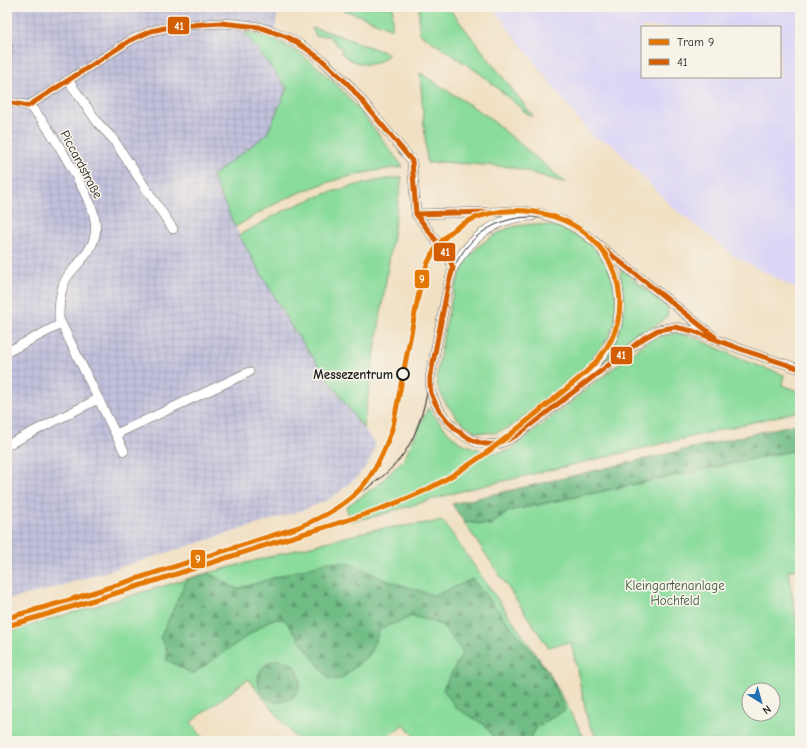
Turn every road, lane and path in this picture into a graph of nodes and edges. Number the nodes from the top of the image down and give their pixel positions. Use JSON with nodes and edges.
{"nodes":[{"id":1,"x":7,"y":44,"type":"edge"},
{"id":2,"x":7,"y":56,"type":"edge"},
{"id":3,"x":68,"y":80,"type":"junction"},
{"id":4,"x":7,"y":102,"type":"edge"},
{"id":5,"x":28,"y":106,"type":"junction"},
{"id":6,"x":416,"y":214,"type":"junction"},
{"id":7,"x":576,"y":227,"type":"junction"},
{"id":8,"x":173,"y":228,"type":"dead end"},
{"id":9,"x":594,"y":241,"type":"junction"},
{"id":10,"x":453,"y":268,"type":"junction"},
{"id":11,"x":61,"y":324,"type":"junction"},
{"id":12,"x":721,"y":342,"type":"junction"},
{"id":13,"x":7,"y":352,"type":"edge"},
{"id":14,"x":800,"y":370,"type":"edge"},
{"id":15,"x":249,"y":372,"type":"dead end"},
{"id":16,"x":583,"y":384,"type":"junction"},
{"id":17,"x":96,"y":396,"type":"junction"},
{"id":18,"x":116,"y":434,"type":"junction"},
{"id":19,"x":7,"y":445,"type":"edge"},
{"id":20,"x":124,"y":451,"type":"dead end"}],
"edges":[{"from":1,"to":2,"type":"lane"},
{"from":3,"to":5,"type":"lane"},
{"from":3,"to":6,"type":"lane"},
{"from":3,"to":8,"type":"lane"},
{"from":4,"to":5,"type":"lane"},
{"from":5,"to":11,"type":"lane","name":"Piccardstraße"},
{"from":6,"to":7,"type":"lane"},
{"from":6,"to":10,"type":"lane"},
{"from":7,"to":9,"type":"lane"},
{"from":7,"to":10,"type":"lane"},
{"from":9,"to":12,"type":"lane"},
{"from":9,"to":16,"type":"lane"},
{"from":10,"to":16,"type":"lane"},
{"from":11,"to":13,"type":"lane"},
{"from":11,"to":17,"type":"lane","name":"Piccardstraße"},
{"from":12,"to":14,"type":"lane"},
{"from":12,"to":16,"type":"lane"},
{"from":15,"to":18,"type":"lane"},
{"from":17,"to":18,"type":"lane","name":"Piccardstraße"},
{"from":17,"to":19,"type":"lane"},
{"from":18,"to":20,"type":"lane","name":"Piccardstraße"}]}
